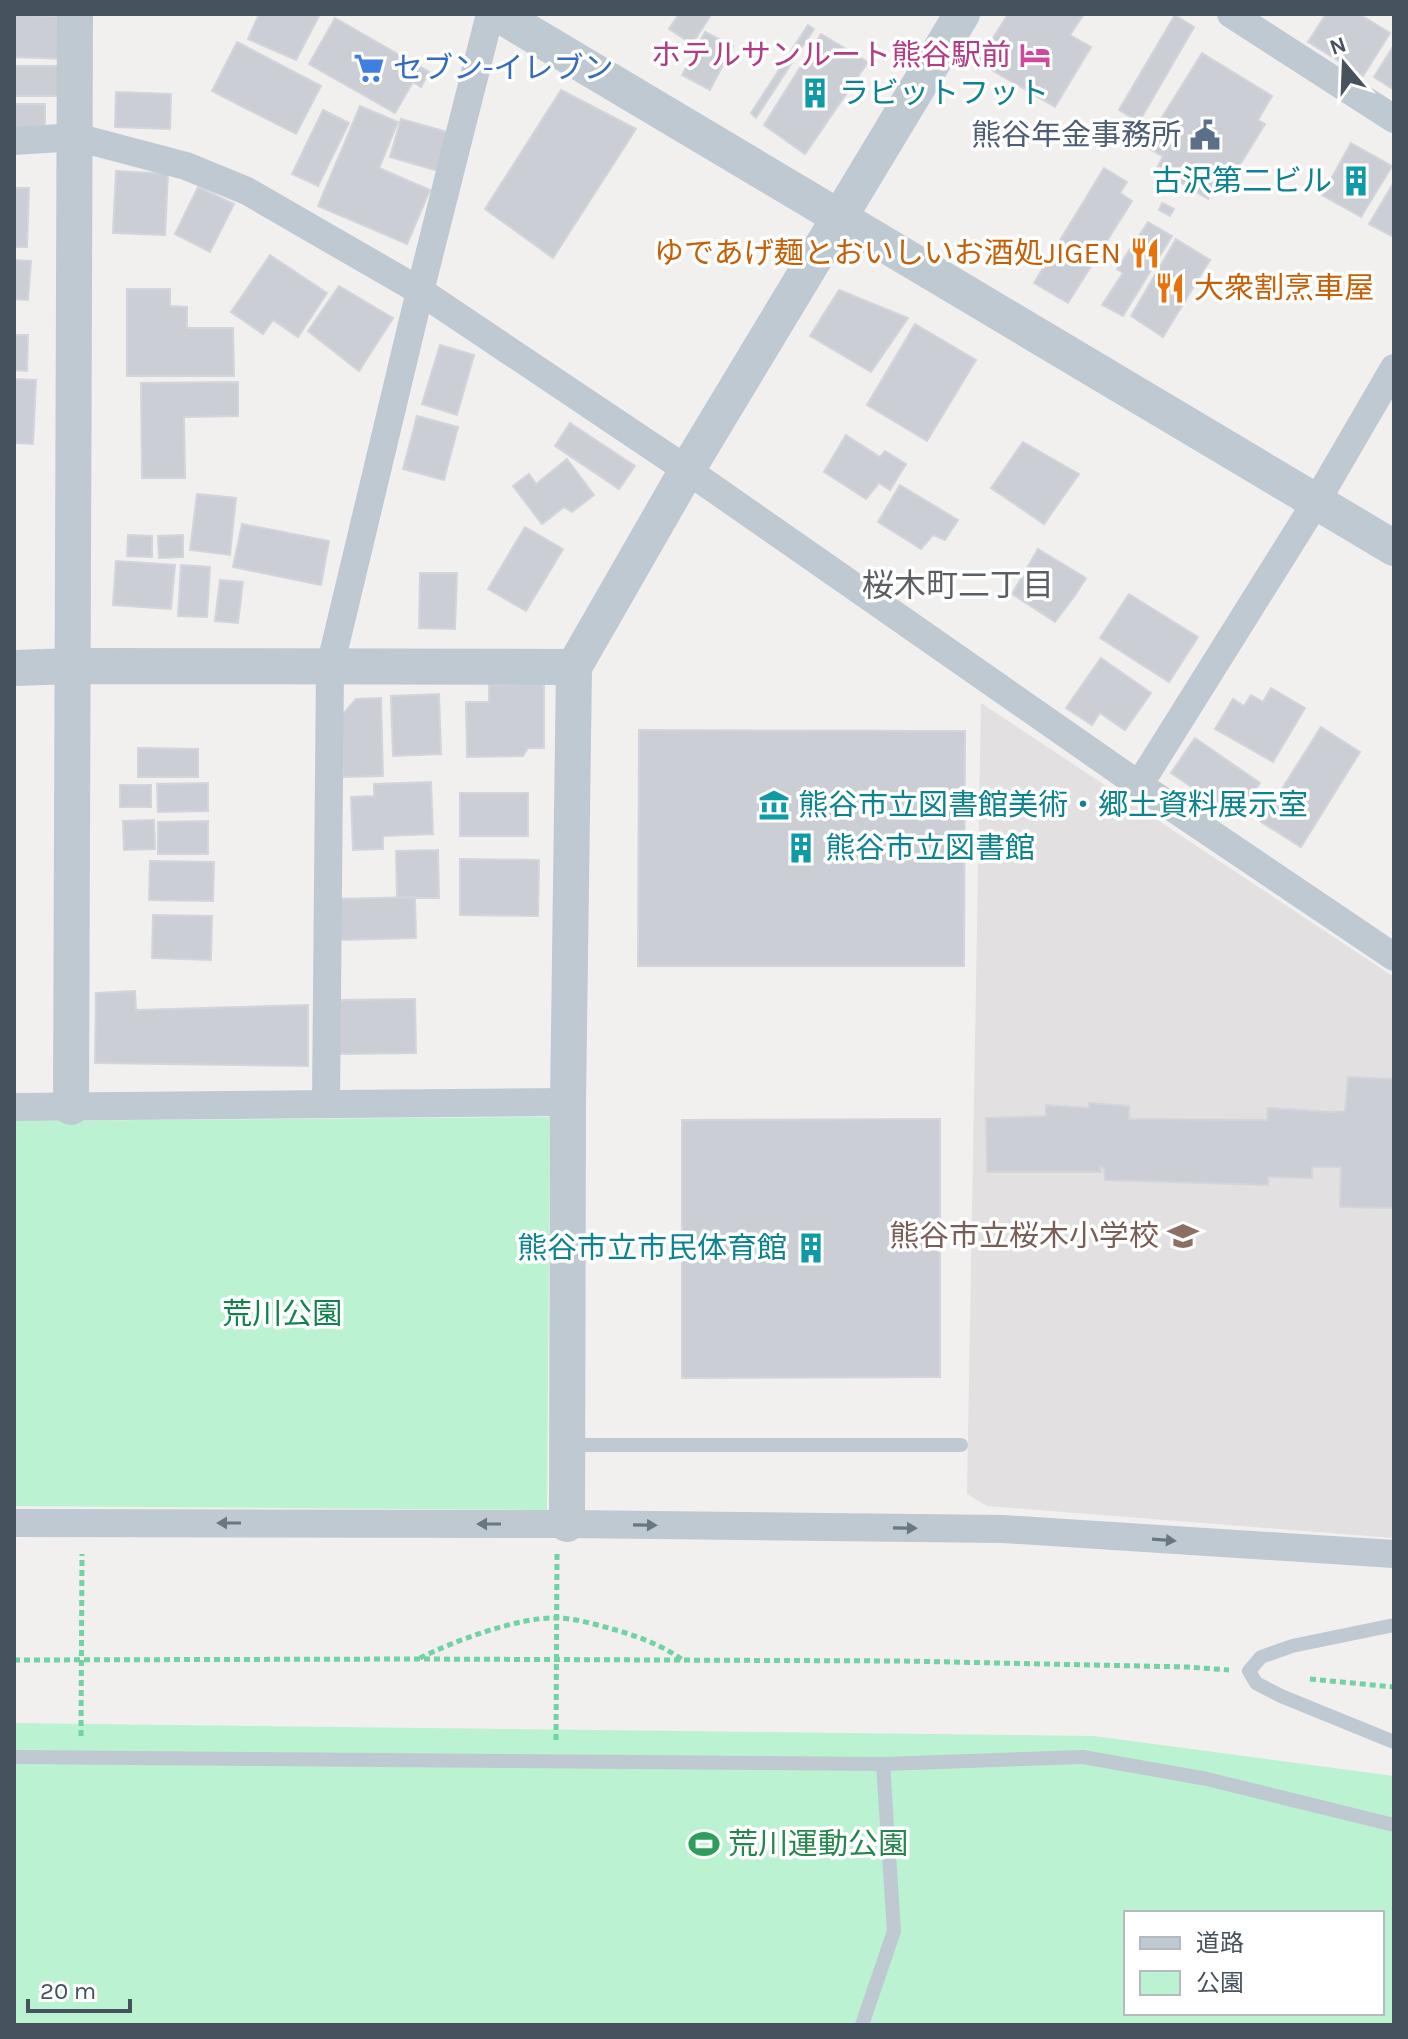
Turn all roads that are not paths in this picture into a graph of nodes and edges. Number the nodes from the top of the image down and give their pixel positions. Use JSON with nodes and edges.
{"nodes":[{"id":1,"x":75,"y":14,"type":"edge"},
{"id":2,"x":490,"y":14,"type":"edge"},
{"id":3,"x":498,"y":14,"type":"edge"},
{"id":4,"x":962,"y":14,"type":"edge"},
{"id":5,"x":1231,"y":14,"type":"edge"},
{"id":6,"x":1394,"y":119,"type":"edge"},
{"id":7,"x":76,"y":137,"type":"junction"},
{"id":8,"x":14,"y":141,"type":"edge"},
{"id":9,"x":839,"y":218,"type":"junction"},
{"id":10,"x":420,"y":291,"type":"junction"},
{"id":11,"x":1394,"y":368,"type":"edge"},
{"id":12,"x":687,"y":470,"type":"junction"},
{"id":13,"x":1316,"y":502,"type":"junction"},
{"id":14,"x":1394,"y":548,"type":"edge"},
{"id":15,"x":73,"y":666,"type":"junction"},
{"id":16,"x":330,"y":667,"type":"junction"},
{"id":17,"x":574,"y":667,"type":"junction"},
{"id":18,"x":14,"y":668,"type":"edge"},
{"id":19,"x":1139,"y":785,"type":"junction"},
{"id":20,"x":1394,"y":957,"type":"edge"},
{"id":21,"x":568,"y":1102,"type":"junction"},
{"id":22,"x":326,"y":1103,"type":"junction"},
{"id":23,"x":14,"y":1107,"type":"edge"},
{"id":24,"x":71,"y":1107,"type":"junction"},
{"id":25,"x":567,"y":1445,"type":"junction"},
{"id":26,"x":961,"y":1445,"type":"dead end"},
{"id":27,"x":14,"y":1523,"type":"edge"},
{"id":28,"x":562,"y":1531,"type":"junction"},
{"id":29,"x":1394,"y":1554,"type":"edge"},
{"id":30,"x":1394,"y":1625,"type":"edge"},
{"id":31,"x":1394,"y":1742,"type":"edge"},
{"id":32,"x":14,"y":1757,"type":"edge"},
{"id":33,"x":883,"y":1764,"type":"junction"},
{"id":34,"x":1394,"y":1825,"type":"edge"},
{"id":35,"x":862,"y":2025,"type":"edge"}],
"edges":[{"from":1,"to":7,"type":"street"},
{"from":2,"to":10,"type":"street"},
{"from":3,"to":9,"type":"street"},
{"from":4,"to":9,"type":"street"},
{"from":5,"to":6,"type":"street"},
{"from":7,"to":8,"type":"street"},
{"from":7,"to":10,"type":"street"},
{"from":7,"to":15,"type":"street"},
{"from":9,"to":12,"type":"street"},
{"from":9,"to":13,"type":"street"},
{"from":10,"to":12,"type":"street"},
{"from":10,"to":16,"type":"street"},
{"from":11,"to":13,"type":"street"},
{"from":12,"to":17,"type":"street"},
{"from":12,"to":19,"type":"street"},
{"from":13,"to":14,"type":"street"},
{"from":13,"to":19,"type":"street"},
{"from":15,"to":16,"type":"street"},
{"from":15,"to":18,"type":"street"},
{"from":15,"to":24,"type":"street"},
{"from":16,"to":17,"type":"street"},
{"from":16,"to":22,"type":"street"},
{"from":17,"to":21,"type":"street"},
{"from":19,"to":20,"type":"street"},
{"from":21,"to":22,"type":"street"},
{"from":21,"to":25,"type":"street"},
{"from":22,"to":24,"type":"street"},
{"from":23,"to":24,"type":"street"},
{"from":25,"to":26,"type":"lane"},
{"from":25,"to":28,"type":"street"},
{"from":28,"to":27,"type":"street","one_way":true},
{"from":28,"to":29,"type":"street","one_way":true},
{"from":30,"to":31,"type":"lane"},
{"from":32,"to":33,"type":"lane"},
{"from":33,"to":34,"type":"lane"},
{"from":33,"to":35,"type":"lane"}]}
